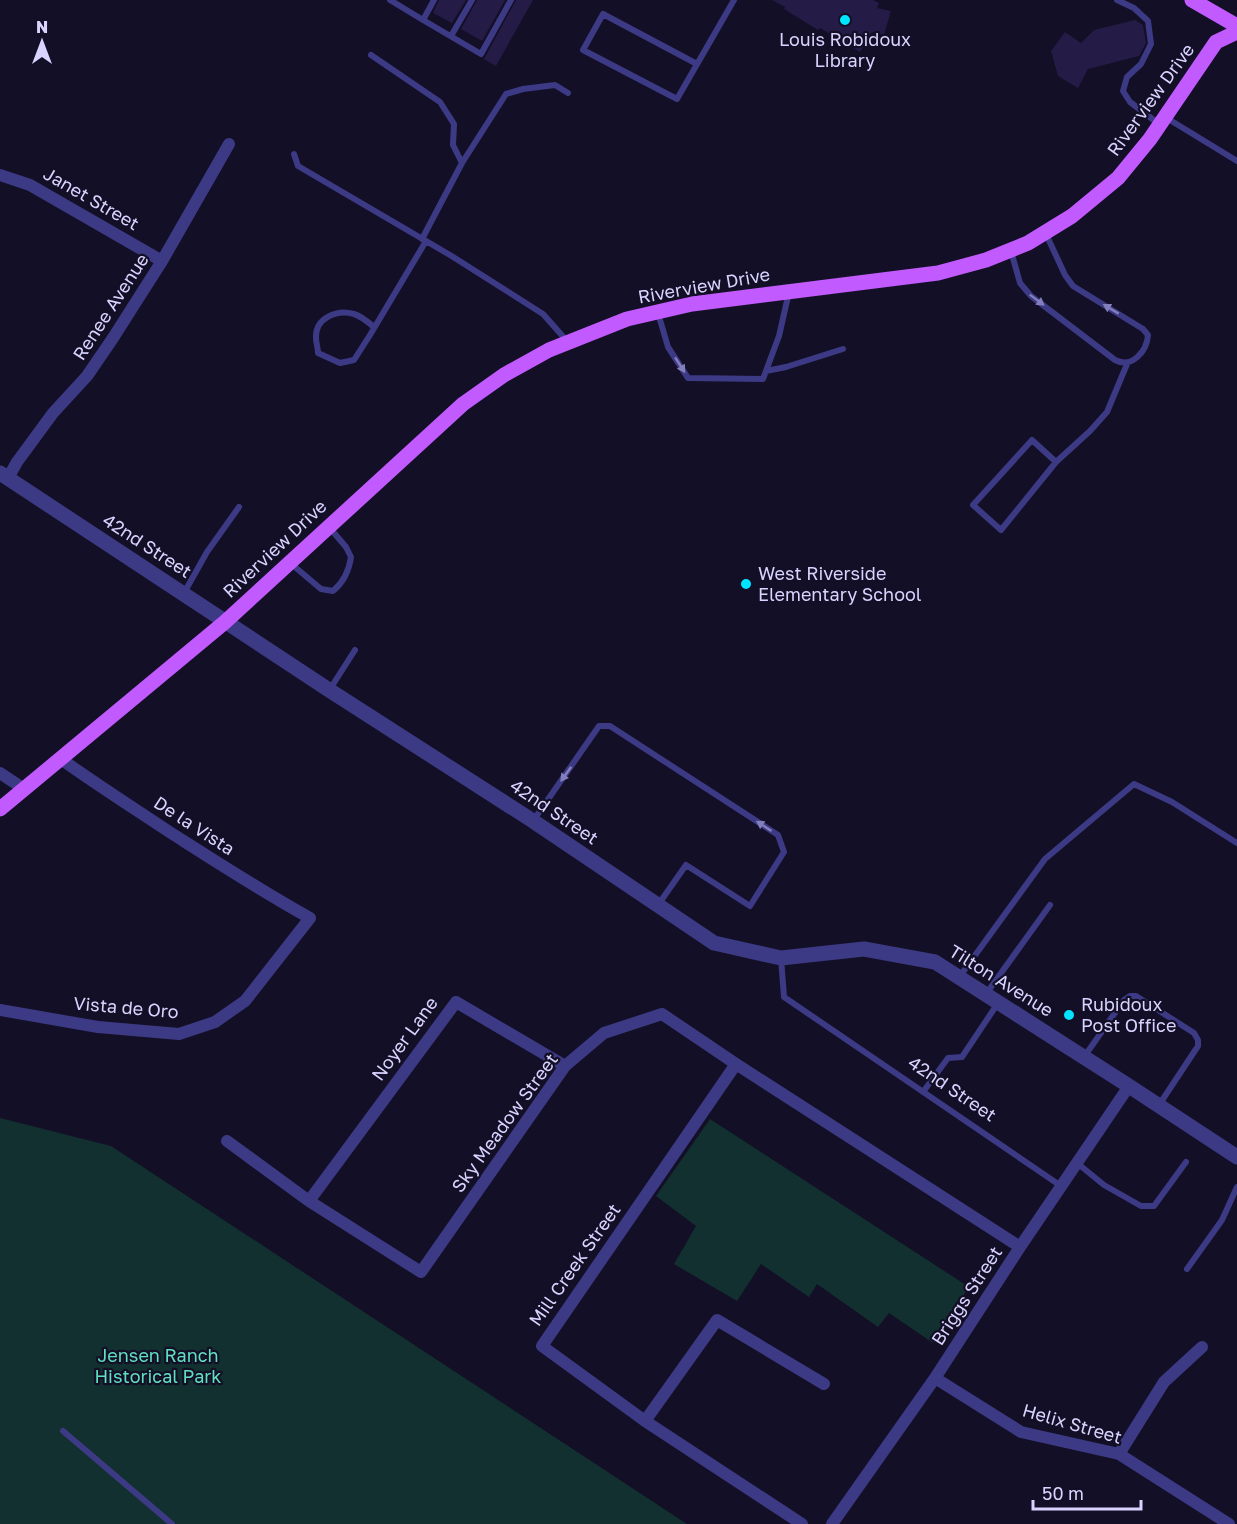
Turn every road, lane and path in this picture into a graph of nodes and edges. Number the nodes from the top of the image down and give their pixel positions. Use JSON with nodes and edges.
{"nodes":[{"id":1,"x":392,"y":0,"type":"edge"},
{"id":2,"x":434,"y":0,"type":"edge"},
{"id":3,"x":472,"y":0,"type":"edge"},
{"id":4,"x":511,"y":0,"type":"edge"},
{"id":5,"x":734,"y":0,"type":"edge"},
{"id":6,"x":1117,"y":0,"type":"edge"},
{"id":7,"x":1192,"y":0,"type":"edge"},
{"id":8,"x":423,"y":20,"type":"junction"},
{"id":9,"x":1237,"y":26,"type":"edge"},
{"id":10,"x":1237,"y":32,"type":"edge"},
{"id":11,"x":451,"y":36,"type":"junction"},
{"id":12,"x":371,"y":55,"type":"dead end"},
{"id":13,"x":697,"y":64,"type":"junction"},
{"id":14,"x":568,"y":93,"type":"dead end"},
{"id":15,"x":1162,"y":121,"type":"junction"},
{"id":16,"x":229,"y":144,"type":"dead end"},
{"id":17,"x":294,"y":154,"type":"dead end"},
{"id":18,"x":1237,"y":161,"type":"edge"},
{"id":19,"x":462,"y":163,"type":"junction"},
{"id":20,"x":0,"y":175,"type":"edge"},
{"id":21,"x":1045,"y":232,"type":"junction"},
{"id":22,"x":424,"y":240,"type":"junction"},
{"id":23,"x":1010,"y":250,"type":"junction"},
{"id":24,"x":162,"y":261,"type":"junction"},
{"id":25,"x":789,"y":292,"type":"junction"},
{"id":26,"x":658,"y":312,"type":"junction"},
{"id":27,"x":374,"y":327,"type":"junction"},
{"id":28,"x":567,"y":342,"type":"junction"},
{"id":29,"x":843,"y":349,"type":"dead end"},
{"id":30,"x":1127,"y":364,"type":"junction"},
{"id":31,"x":766,"y":371,"type":"junction"},
{"id":32,"x":1056,"y":462,"type":"junction"},
{"id":33,"x":4,"y":476,"type":"edge"},
{"id":34,"x":239,"y":507,"type":"dead end"},
{"id":35,"x":328,"y":526,"type":"junction"},
{"id":36,"x":289,"y":562,"type":"junction"},
{"id":37,"x":184,"y":594,"type":"junction"},
{"id":38,"x":225,"y":622,"type":"junction"},
{"id":39,"x":355,"y":650,"type":"dead end"},
{"id":40,"x":329,"y":690,"type":"junction"},
{"id":41,"x":61,"y":759,"type":"junction"},
{"id":42,"x":0,"y":773,"type":"edge"},
{"id":43,"x":24,"y":789,"type":"junction"},
{"id":44,"x":0,"y":808,"type":"edge"},
{"id":45,"x":533,"y":821,"type":"junction"},
{"id":46,"x":1237,"y":843,"type":"edge"},
{"id":47,"x":1050,"y":904,"type":"dead end"},
{"id":48,"x":658,"y":906,"type":"junction"},
{"id":49,"x":310,"y":918,"type":"joint"},
{"id":50,"x":781,"y":958,"type":"junction"},
{"id":51,"x":959,"y":977,"type":"junction"},
{"id":52,"x":992,"y":998,"type":"junction"},
{"id":53,"x":0,"y":1010,"type":"edge"},
{"id":54,"x":1084,"y":1057,"type":"junction"},
{"id":55,"x":736,"y":1064,"type":"junction"},
{"id":56,"x":565,"y":1066,"type":"junction"},
{"id":57,"x":1129,"y":1086,"type":"junction"},
{"id":58,"x":923,"y":1092,"type":"junction"},
{"id":59,"x":1159,"y":1105,"type":"junction"},
{"id":60,"x":227,"y":1141,"type":"dead end"},
{"id":61,"x":1237,"y":1157,"type":"edge"},
{"id":62,"x":1186,"y":1162,"type":"dead end"},
{"id":63,"x":1077,"y":1163,"type":"junction"},
{"id":64,"x":1061,"y":1187,"type":"junction"},
{"id":65,"x":1237,"y":1187,"type":"edge"},
{"id":66,"x":309,"y":1201,"type":"junction"},
{"id":67,"x":1020,"y":1247,"type":"junction"},
{"id":68,"x":1187,"y":1269,"type":"dead end"},
{"id":69,"x":1202,"y":1347,"type":"dead end"},
{"id":70,"x":935,"y":1378,"type":"junction"},
{"id":71,"x":824,"y":1384,"type":"dead end"},
{"id":72,"x":645,"y":1421,"type":"junction"},
{"id":73,"x":63,"y":1431,"type":"dead end"},
{"id":74,"x":1119,"y":1454,"type":"junction"},
{"id":75,"x":172,"y":1524,"type":"edge"},
{"id":76,"x":802,"y":1524,"type":"edge"},
{"id":77,"x":832,"y":1524,"type":"edge"},
{"id":78,"x":1229,"y":1524,"type":"edge"}],
"edges":[{"from":1,"to":8,"type":"lane"},
{"from":2,"to":8,"type":"lane"},
{"from":3,"to":11,"type":"lane"},
{"from":4,"to":11,"type":"lane"},
{"from":5,"to":13,"type":"lane"},
{"from":6,"to":15,"type":"lane"},
{"from":7,"to":9,"type":"main road"},
{"from":8,"to":11,"type":"lane"},
{"from":10,"to":15,"type":"main road","name":"Riverview Drive"},
{"from":12,"to":19,"type":"lane"},
{"from":13,"to":13,"type":"lane"},
{"from":14,"to":19,"type":"lane"},
{"from":15,"to":18,"type":"lane"},
{"from":15,"to":21,"type":"main road","name":"Riverview Drive"},
{"from":16,"to":24,"type":"street","name":"Renee Avenue"},
{"from":17,"to":22,"type":"lane"},
{"from":19,"to":22,"type":"lane"},
{"from":20,"to":24,"type":"street","name":"Janet Street"},
{"from":21,"to":23,"type":"main road","name":"Riverview Drive"},
{"from":30,"to":21,"type":"lane","one_way":true},
{"from":22,"to":27,"type":"lane"},
{"from":22,"to":28,"type":"lane"},
{"from":23,"to":25,"type":"main road","name":"Riverview Drive"},
{"from":23,"to":30,"type":"lane","one_way":true},
{"from":24,"to":33,"type":"street","name":"Renee Avenue"},
{"from":25,"to":26,"type":"main road","name":"Riverview Drive"},
{"from":25,"to":31,"type":"lane"},
{"from":26,"to":28,"type":"main road","name":"Riverview Drive"},
{"from":26,"to":31,"type":"lane","one_way":true},
{"from":27,"to":27,"type":"lane"},
{"from":28,"to":35,"type":"main road","name":"Riverview Drive"},
{"from":29,"to":31,"type":"lane"},
{"from":30,"to":32,"type":"lane"},
{"from":32,"to":32,"type":"lane"},
{"from":33,"to":37,"type":"street","name":"42nd Street"},
{"from":34,"to":37,"type":"lane"},
{"from":35,"to":36,"type":"main road","name":"Riverview Drive"},
{"from":35,"to":36,"type":"lane"},
{"from":36,"to":38,"type":"main road","name":"Riverview Drive"},
{"from":37,"to":38,"type":"street","name":"42nd Street"},
{"from":38,"to":40,"type":"street","name":"42nd Street"},
{"from":38,"to":41,"type":"main road","name":"Riverview Drive"},
{"from":39,"to":40,"type":"lane"},
{"from":40,"to":45,"type":"street","name":"42nd Street"},
{"from":41,"to":43,"type":"main road","name":"Riverview Drive"},
{"from":41,"to":49,"type":"street","name":"De la Vista"},
{"from":42,"to":43,"type":"street"},
{"from":43,"to":44,"type":"main road","name":"Riverview Drive"},
{"from":45,"to":48,"type":"street","name":"42nd Street"},
{"from":48,"to":45,"type":"lane","one_way":true},
{"from":46,"to":51,"type":"lane"},
{"from":47,"to":52,"type":"lane"},
{"from":48,"to":50,"type":"street","name":"42nd Street"},
{"from":49,"to":53,"type":"street","name":"Vista de Oro"},
{"from":50,"to":51,"type":"street","name":"Tilton Avenue"},
{"from":50,"to":58,"type":"lane","name":"42nd Street"},
{"from":51,"to":52,"type":"street","name":"Tilton Avenue"},
{"from":52,"to":54,"type":"street","name":"Tilton Avenue"},
{"from":52,"to":58,"type":"lane"},
{"from":54,"to":57,"type":"street","name":"Tilton Avenue"},
{"from":54,"to":59,"type":"lane"},
{"from":55,"to":56,"type":"street","name":"Sky Meadow Street"},
{"from":55,"to":67,"type":"street","name":"Sky Meadow Street"},
{"from":55,"to":72,"type":"street","name":"Mill Creek Street"},
{"from":56,"to":66,"type":"street","name":"Noyer Lane"},
{"from":56,"to":66,"type":"street","name":"Sky Meadow Street"},
{"from":57,"to":59,"type":"street","name":"Tilton Avenue"},
{"from":57,"to":63,"type":"street","name":"Briggs Street"},
{"from":58,"to":64,"type":"lane","name":"42nd Street"},
{"from":59,"to":61,"type":"street","name":"Tilton Avenue"},
{"from":60,"to":66,"type":"street","name":"Sky Meadow Street"},
{"from":62,"to":63,"type":"lane"},
{"from":63,"to":64,"type":"street","name":"Briggs Street"},
{"from":64,"to":67,"type":"street","name":"Briggs Street"},
{"from":65,"to":68,"type":"lane"},
{"from":67,"to":70,"type":"street","name":"Briggs Street"},
{"from":69,"to":74,"type":"street"},
{"from":70,"to":74,"type":"street","name":"Helix Street"},
{"from":70,"to":77,"type":"street","name":"Briggs Street"},
{"from":71,"to":72,"type":"street"},
{"from":72,"to":76,"type":"street","name":"Mill Creek Street"},
{"from":73,"to":75,"type":"lane"},
{"from":74,"to":78,"type":"street","name":"Helix Street"}]}
